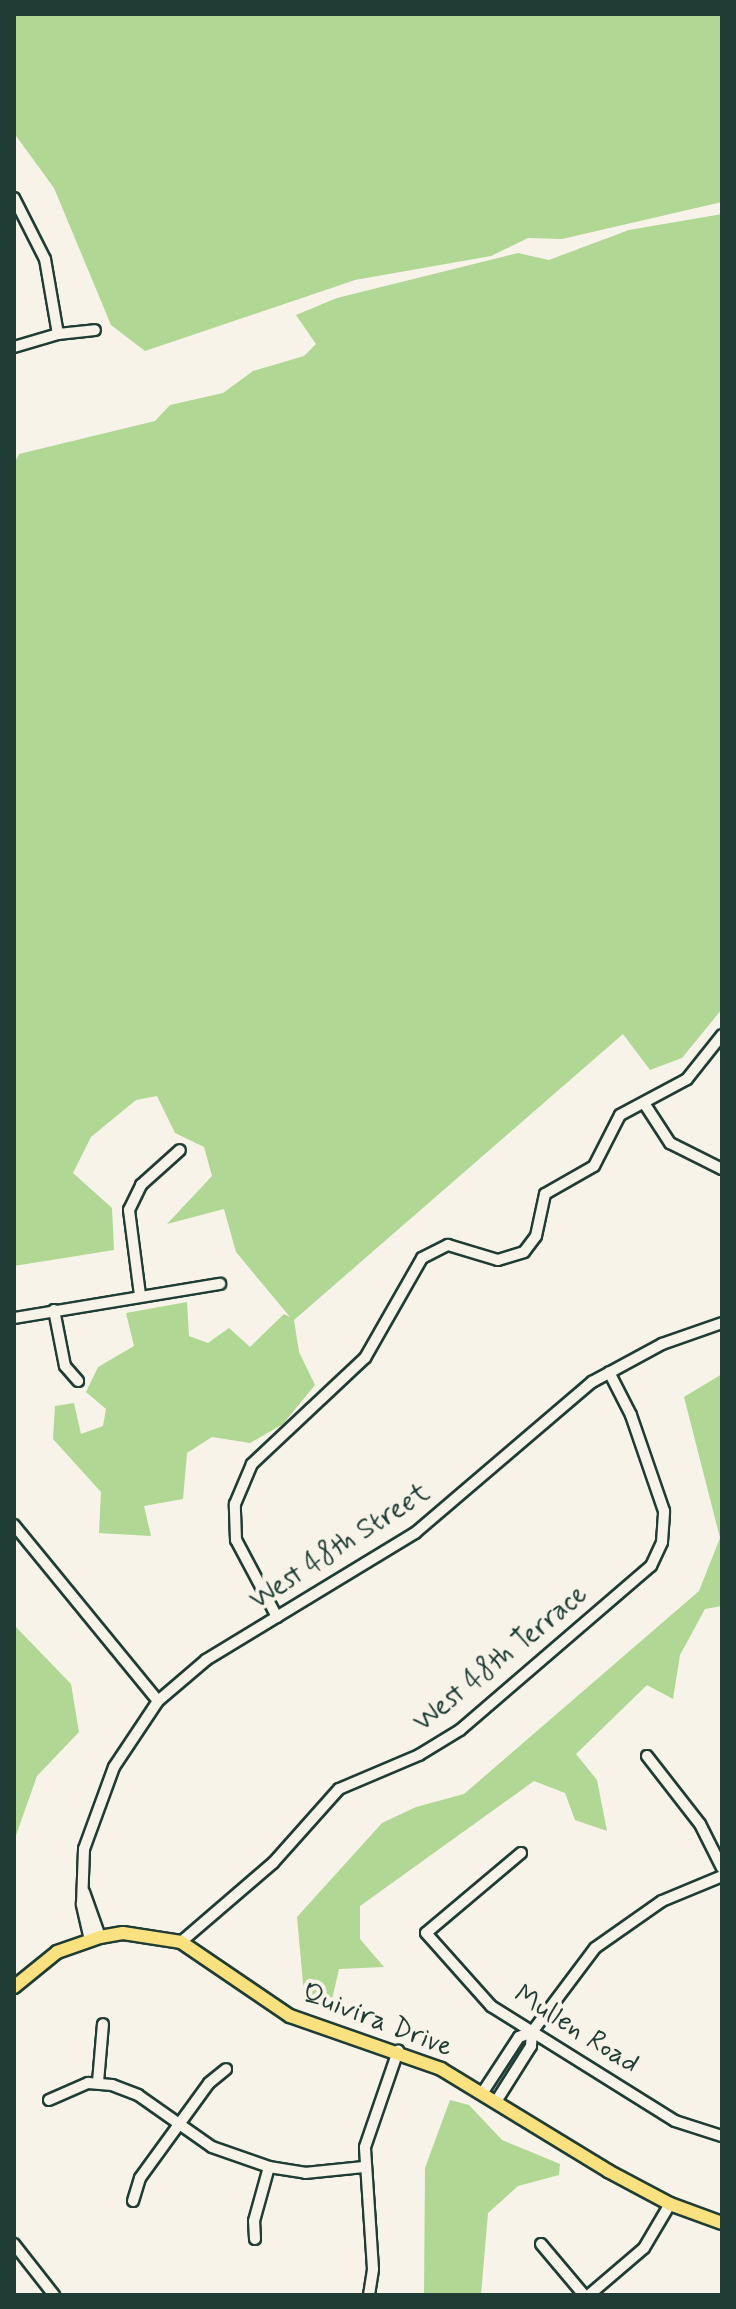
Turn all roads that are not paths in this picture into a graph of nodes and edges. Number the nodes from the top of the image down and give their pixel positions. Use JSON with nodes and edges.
{"nodes":[{"id":1,"x":14,"y":198,"type":"edge"},
{"id":2,"x":95,"y":330,"type":"dead end"},
{"id":3,"x":58,"y":334,"type":"junction"},
{"id":4,"x":14,"y":347,"type":"edge"},
{"id":5,"x":722,"y":1035,"type":"edge"},
{"id":6,"x":644,"y":1103,"type":"junction"},
{"id":7,"x":180,"y":1150,"type":"dead end"},
{"id":8,"x":722,"y":1169,"type":"edge"},
{"id":9,"x":220,"y":1284,"type":"dead end"},
{"id":10,"x":140,"y":1295,"type":"junction"},
{"id":11,"x":54,"y":1310,"type":"junction"},
{"id":12,"x":14,"y":1318,"type":"edge"},
{"id":13,"x":722,"y":1323,"type":"edge"},
{"id":14,"x":609,"y":1372,"type":"junction"},
{"id":15,"x":78,"y":1381,"type":"dead end"},
{"id":16,"x":14,"y":1525,"type":"edge"},
{"id":17,"x":277,"y":1617,"type":"junction"},
{"id":18,"x":158,"y":1701,"type":"junction"},
{"id":19,"x":647,"y":1756,"type":"dead end"},
{"id":20,"x":521,"y":1853,"type":"dead end"},
{"id":21,"x":722,"y":1868,"type":"edge"},
{"id":22,"x":722,"y":1876,"type":"edge"},
{"id":23,"x":95,"y":1939,"type":"junction"},
{"id":24,"x":181,"y":1942,"type":"junction"},
{"id":25,"x":14,"y":1987,"type":"edge"},
{"id":26,"x":103,"y":2024,"type":"dead end"},
{"id":27,"x":532,"y":2032,"type":"junction"},
{"id":28,"x":398,"y":2051,"type":"junction"},
{"id":29,"x":226,"y":2069,"type":"dead end"},
{"id":30,"x":98,"y":2082,"type":"junction"},
{"id":31,"x":483,"y":2092,"type":"junction"},
{"id":32,"x":49,"y":2100,"type":"dead end"},
{"id":33,"x":497,"y":2100,"type":"junction"},
{"id":34,"x":179,"y":2124,"type":"junction"},
{"id":35,"x":722,"y":2136,"type":"edge"},
{"id":36,"x":269,"y":2167,"type":"junction"},
{"id":37,"x":364,"y":2167,"type":"junction"},
{"id":38,"x":133,"y":2201,"type":"dead end"},
{"id":39,"x":670,"y":2204,"type":"junction"},
{"id":40,"x":722,"y":2223,"type":"edge"},
{"id":41,"x":255,"y":2239,"type":"dead end"},
{"id":42,"x":14,"y":2244,"type":"edge"},
{"id":43,"x":541,"y":2244,"type":"dead end"},
{"id":44,"x":54,"y":2295,"type":"edge"},
{"id":45,"x":369,"y":2295,"type":"edge"},
{"id":46,"x":586,"y":2295,"type":"edge"}],
"edges":[{"from":1,"to":3,"type":"street"},
{"from":2,"to":3,"type":"street"},
{"from":3,"to":4,"type":"street"},
{"from":5,"to":6,"type":"street"},
{"from":6,"to":8,"type":"street"},
{"from":6,"to":17,"type":"street"},
{"from":7,"to":10,"type":"street"},
{"from":9,"to":10,"type":"street"},
{"from":10,"to":11,"type":"street"},
{"from":11,"to":12,"type":"street"},
{"from":11,"to":15,"type":"street"},
{"from":13,"to":14,"type":"street","name":"West 48th Street"},
{"from":14,"to":17,"type":"street","name":"West 48th Street"},
{"from":14,"to":24,"type":"street","name":"West 48th Terrace"},
{"from":16,"to":18,"type":"street"},
{"from":17,"to":18,"type":"street","name":"West 48th Street"},
{"from":18,"to":23,"type":"street","name":"West 48th Street"},
{"from":19,"to":21,"type":"street"},
{"from":20,"to":27,"type":"street","name":"Mullen Road"},
{"from":22,"to":27,"type":"street"},
{"from":23,"to":24,"type":"main road","name":"Quivira Drive"},
{"from":23,"to":25,"type":"main road","name":"Quivira Drive"},
{"from":24,"to":28,"type":"main road","name":"Quivira Drive"},
{"from":26,"to":30,"type":"street"},
{"from":27,"to":31,"type":"street"},
{"from":27,"to":33,"type":"street"},
{"from":27,"to":35,"type":"street","name":"Mullen Road"},
{"from":28,"to":31,"type":"main road","name":"Quivira Drive"},
{"from":28,"to":37,"type":"street"},
{"from":29,"to":34,"type":"street"},
{"from":30,"to":32,"type":"street"},
{"from":30,"to":34,"type":"street"},
{"from":31,"to":33,"type":"main road","name":"Quivira Drive"},
{"from":33,"to":39,"type":"main road","name":"Quivira Drive"},
{"from":34,"to":36,"type":"street"},
{"from":34,"to":38,"type":"street"},
{"from":36,"to":37,"type":"street"},
{"from":36,"to":41,"type":"street"},
{"from":37,"to":45,"type":"street"},
{"from":39,"to":40,"type":"main road","name":"Quivira Drive"},
{"from":39,"to":46,"type":"street"},
{"from":42,"to":44,"type":"street"},
{"from":43,"to":46,"type":"street"}]}
